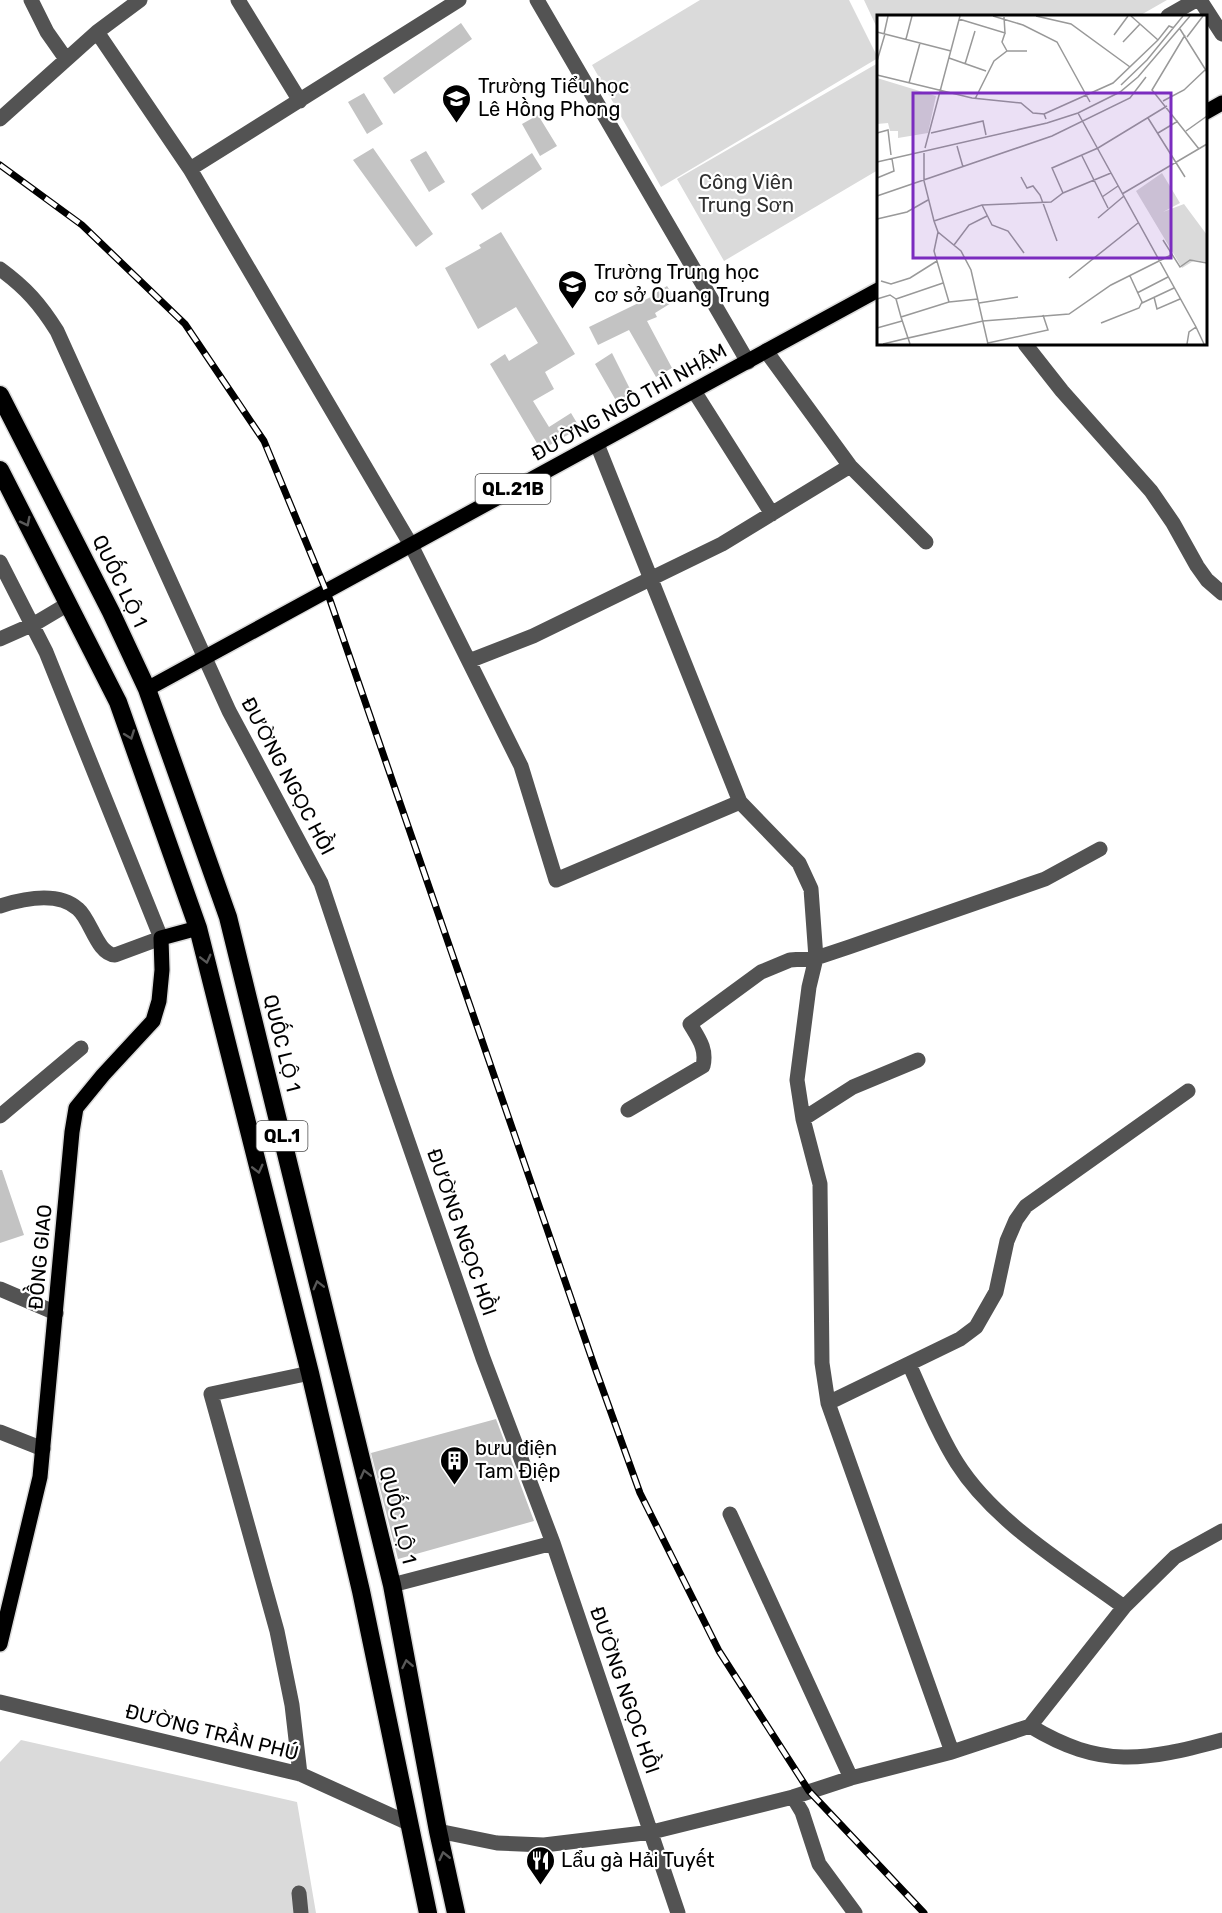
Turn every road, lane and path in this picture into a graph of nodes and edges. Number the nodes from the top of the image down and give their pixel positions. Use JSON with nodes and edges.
{"nodes":[{"id":1,"x":31,"y":0,"type":"edge"},
{"id":2,"x":140,"y":0,"type":"edge"},
{"id":3,"x":237,"y":0,"type":"edge"},
{"id":4,"x":459,"y":0,"type":"edge"},
{"id":5,"x":537,"y":0,"type":"edge"},
{"id":6,"x":1198,"y":0,"type":"edge"},
{"id":7,"x":1170,"y":15,"type":"edge"},
{"id":8,"x":97,"y":32,"type":"junction"},
{"id":9,"x":1222,"y":34,"type":"edge"},
{"id":10,"x":66,"y":59,"type":"junction"},
{"id":11,"x":300,"y":101,"type":"junction"},
{"id":12,"x":1222,"y":103,"type":"edge"},
{"id":13,"x":1207,"y":111,"type":"edge"},
{"id":14,"x":0,"y":119,"type":"edge"},
{"id":15,"x":190,"y":169,"type":"junction"},
{"id":16,"x":0,"y":269,"type":"edge"},
{"id":17,"x":877,"y":291,"type":"edge"},
{"id":18,"x":1026,"y":345,"type":"edge"},
{"id":19,"x":766,"y":351,"type":"junction"},
{"id":20,"x":747,"y":362,"type":"junction"},
{"id":21,"x":694,"y":391,"type":"junction"},
{"id":22,"x":0,"y":395,"type":"edge"},
{"id":23,"x":597,"y":444,"type":"junction"},
{"id":24,"x":850,"y":466,"type":"junction"},
{"id":25,"x":0,"y":470,"type":"edge"},
{"id":26,"x":772,"y":514,"type":"junction"},
{"id":27,"x":926,"y":542,"type":"dead end"},
{"id":28,"x":411,"y":544,"type":"junction"},
{"id":29,"x":0,"y":562,"type":"edge"},
{"id":30,"x":651,"y":578,"type":"junction"},
{"id":31,"x":1222,"y":593,"type":"edge"},
{"id":32,"x":68,"y":604,"type":"junction"},
{"id":33,"x":32,"y":625,"type":"junction"},
{"id":34,"x":0,"y":639,"type":"edge"},
{"id":35,"x":206,"y":658,"type":"junction"},
{"id":36,"x":469,"y":661,"type":"junction"},
{"id":37,"x":147,"y":689,"type":"junction"},
{"id":38,"x":119,"y":705,"type":"junction"},
{"id":39,"x":740,"y":802,"type":"junction"},
{"id":40,"x":1100,"y":849,"type":"dead end"},
{"id":41,"x":0,"y":906,"type":"edge"},
{"id":42,"x":198,"y":928,"type":"junction"},
{"id":43,"x":161,"y":938,"type":"junction"},
{"id":44,"x":816,"y":958,"type":"junction"},
{"id":45,"x":81,"y":1048,"type":"dead end"},
{"id":46,"x":918,"y":1060,"type":"dead end"},
{"id":47,"x":1188,"y":1091,"type":"dead end"},
{"id":48,"x":627,"y":1110,"type":"dead end"},
{"id":49,"x":0,"y":1116,"type":"edge"},
{"id":50,"x":803,"y":1119,"type":"junction"},
{"id":51,"x":0,"y":1289,"type":"edge"},
{"id":52,"x":56,"y":1313,"type":"junction"},
{"id":53,"x":909,"y":1364,"type":"junction"},
{"id":54,"x":310,"y":1373,"type":"junction"},
{"id":55,"x":828,"y":1403,"type":"junction"},
{"id":56,"x":0,"y":1432,"type":"edge"},
{"id":57,"x":43,"y":1449,"type":"junction"},
{"id":58,"x":730,"y":1514,"type":"dead end"},
{"id":59,"x":1222,"y":1531,"type":"edge"},
{"id":60,"x":553,"y":1543,"type":"junction"},
{"id":61,"x":392,"y":1586,"type":"junction"},
{"id":62,"x":1124,"y":1607,"type":"junction"},
{"id":63,"x":0,"y":1644,"type":"edge"},
{"id":64,"x":0,"y":1702,"type":"edge"},
{"id":65,"x":1030,"y":1726,"type":"junction"},
{"id":66,"x":1222,"y":1740,"type":"edge"},
{"id":67,"x":952,"y":1752,"type":"junction"},
{"id":68,"x":300,"y":1774,"type":"junction"},
{"id":69,"x":851,"y":1778,"type":"junction"},
{"id":70,"x":793,"y":1797,"type":"junction"},
{"id":71,"x":408,"y":1823,"type":"junction"},
{"id":72,"x":438,"y":1831,"type":"junction"},
{"id":73,"x":652,"y":1832,"type":"junction"},
{"id":74,"x":299,"y":1893,"type":"dead end"},
{"id":75,"x":301,"y":1913,"type":"edge"},
{"id":76,"x":428,"y":1913,"type":"edge"},
{"id":77,"x":456,"y":1913,"type":"edge"},
{"id":78,"x":678,"y":1913,"type":"edge"},
{"id":79,"x":855,"y":1913,"type":"edge"}],
"edges":[{"from":1,"to":10,"type":"street"},
{"from":2,"to":8,"type":"street"},
{"from":3,"to":11,"type":"street"},
{"from":4,"to":11,"type":"street"},
{"from":5,"to":20,"type":"street"},
{"from":6,"to":7,"type":"street"},
{"from":6,"to":9,"type":"street"},
{"from":8,"to":10,"type":"street"},
{"from":8,"to":15,"type":"street"},
{"from":10,"to":14,"type":"street"},
{"from":11,"to":15,"type":"street"},
{"from":12,"to":13,"type":"main road"},
{"from":15,"to":28,"type":"street"},
{"from":16,"to":35,"type":"street","name":"ĐƯỜNG NGỌC HỒI"},
{"from":17,"to":19,"type":"main road","name":"ĐƯỜNG NGÔ THÌ NHẬM","number":"QL.21B"},
{"from":18,"to":31,"type":"street"},
{"from":19,"to":20,"type":"main road","name":"ĐƯỜNG NGÔ THÌ NHẬM","number":"QL.21B"},
{"from":19,"to":24,"type":"street"},
{"from":20,"to":21,"type":"main road","name":"ĐƯỜNG NGÔ THÌ NHẬM","number":"QL.21B"},
{"from":21,"to":23,"type":"main road","name":"ĐƯỜNG NGÔ THÌ NHẬM","number":"QL.21B"},
{"from":21,"to":26,"type":"street"},
{"from":22,"to":37,"type":"highway","name":"QUỐC LỘ 1","number":"QL.1"},
{"from":23,"to":28,"type":"main road","name":"ĐƯỜNG NGÔ THÌ NHẬM","number":"QL.21B"},
{"from":23,"to":30,"type":"street"},
{"from":24,"to":26,"type":"street"},
{"from":24,"to":27,"type":"street"},
{"from":25,"to":32,"type":"highway","number":"QL.1","one_way":true},
{"from":26,"to":30,"type":"street"},
{"from":28,"to":35,"type":"main road","name":"ĐƯỜNG NGÔ THÌ NHẬM","number":"QL.21B"},
{"from":28,"to":36,"type":"street"},
{"from":29,"to":33,"type":"street"},
{"from":30,"to":36,"type":"street"},
{"from":30,"to":39,"type":"street"},
{"from":32,"to":33,"type":"street"},
{"from":32,"to":38,"type":"highway","number":"QL.1"},
{"from":33,"to":34,"type":"street"},
{"from":33,"to":43,"type":"street"},
{"from":35,"to":37,"type":"main road","name":"ĐƯỜNG NGÔ THÌ NHẬM","number":"QL.21B"},
{"from":35,"to":60,"type":"street","name":"ĐƯỜNG NGỌC HỒI"},
{"from":36,"to":39,"type":"street"},
{"from":37,"to":38,"type":"highway"},
{"from":61,"to":37,"type":"highway","name":"QUỐC LỘ 1","number":"QL.1","one_way":true},
{"from":38,"to":42,"type":"highway","number":"QL.1","one_way":true},
{"from":39,"to":44,"type":"street"},
{"from":40,"to":44,"type":"street"},
{"from":41,"to":43,"type":"street"},
{"from":42,"to":43,"type":"main road"},
{"from":42,"to":54,"type":"highway","number":"QL.1","one_way":true},
{"from":43,"to":52,"type":"main road","name":"ĐỒNG GIAO"},
{"from":44,"to":48,"type":"street"},
{"from":44,"to":50,"type":"street"},
{"from":45,"to":49,"type":"street"},
{"from":46,"to":50,"type":"street"},
{"from":47,"to":53,"type":"street"},
{"from":50,"to":55,"type":"street"},
{"from":51,"to":52,"type":"street"},
{"from":52,"to":57,"type":"main road","name":"ĐỒNG GIAO"},
{"from":53,"to":55,"type":"street"},
{"from":53,"to":62,"type":"street"},
{"from":54,"to":68,"type":"street"},
{"from":54,"to":71,"type":"highway","number":"QL.1"},
{"from":55,"to":67,"type":"street"},
{"from":56,"to":57,"type":"street"},
{"from":57,"to":63,"type":"main road","name":"ĐỒNG GIAO"},
{"from":58,"to":69,"type":"street"},
{"from":59,"to":62,"type":"street"},
{"from":60,"to":61,"type":"street"},
{"from":60,"to":73,"type":"street","name":"ĐƯỜNG NGỌC HỒI"},
{"from":72,"to":61,"type":"highway","name":"QUỐC LỘ 1","number":"QL.1","one_way":true},
{"from":62,"to":65,"type":"street"},
{"from":64,"to":68,"type":"street","name":"ĐƯỜNG TRẦN PHÚ"},
{"from":65,"to":66,"type":"street"},
{"from":65,"to":67,"type":"street"},
{"from":67,"to":69,"type":"street"},
{"from":68,"to":71,"type":"street","name":"ĐƯỜNG TRẦN PHÚ"},
{"from":69,"to":70,"type":"street"},
{"from":70,"to":73,"type":"street"},
{"from":70,"to":79,"type":"street"},
{"from":71,"to":72,"type":"highway"},
{"from":71,"to":76,"type":"highway","number":"QL.1"},
{"from":72,"to":73,"type":"street"},
{"from":77,"to":72,"type":"highway","name":"QUỐC LỘ 1","number":"QL.1","one_way":true},
{"from":73,"to":78,"type":"street","name":"ĐƯỜNG NGỌC HỒI"},
{"from":74,"to":75,"type":"street"}]}
